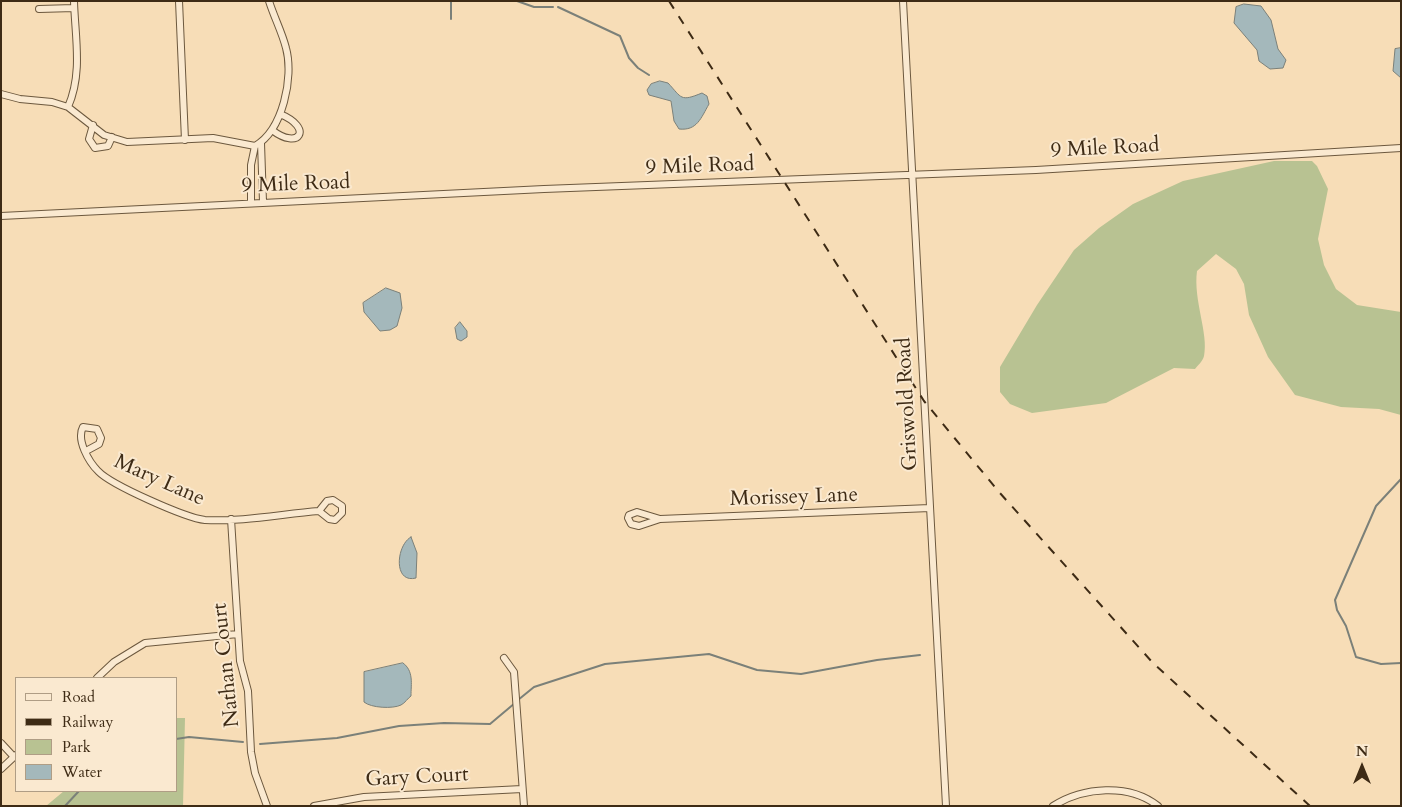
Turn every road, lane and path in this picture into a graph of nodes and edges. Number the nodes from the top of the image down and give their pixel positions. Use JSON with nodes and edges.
{"nodes":[{"id":1,"x":179,"y":1,"type":"edge"},
{"id":2,"x":268,"y":1,"type":"edge"},
{"id":3,"x":902,"y":1,"type":"edge"},
{"id":4,"x":74,"y":5,"type":"edge"},
{"id":5,"x":40,"y":9,"type":"dead end"},
{"id":6,"x":1,"y":94,"type":"edge"},
{"id":7,"x":68,"y":106,"type":"junction"},
{"id":8,"x":280,"y":114,"type":"junction"},
{"id":9,"x":93,"y":125,"type":"junction"},
{"id":10,"x":272,"y":130,"type":"junction"},
{"id":11,"x":112,"y":137,"type":"junction"},
{"id":12,"x":185,"y":140,"type":"junction"},
{"id":13,"x":258,"y":144,"type":"junction"},
{"id":14,"x":1401,"y":148,"type":"edge"},
{"id":15,"x":912,"y":175,"type":"junction"},
{"id":16,"x":251,"y":202,"type":"junction"},
{"id":17,"x":263,"y":202,"type":"junction"},
{"id":18,"x":1,"y":216,"type":"edge"},
{"id":19,"x":86,"y":451,"type":"dead end"},
{"id":20,"x":930,"y":508,"type":"junction"},
{"id":21,"x":319,"y":511,"type":"dead end"},
{"id":22,"x":231,"y":519,"type":"junction"},
{"id":23,"x":660,"y":519,"type":"dead end"},
{"id":24,"x":238,"y":634,"type":"junction"},
{"id":25,"x":504,"y":658,"type":"dead end"},
{"id":26,"x":98,"y":677,"type":"edge"},
{"id":27,"x":1,"y":743,"type":"edge"},
{"id":28,"x":15,"y":756,"type":"edge"},
{"id":29,"x":1,"y":768,"type":"edge"},
{"id":30,"x":522,"y":789,"type":"junction"},
{"id":31,"x":267,"y":806,"type":"edge"},
{"id":32,"x":314,"y":806,"type":"edge"},
{"id":33,"x":524,"y":806,"type":"edge"},
{"id":34,"x":946,"y":806,"type":"edge"},
{"id":35,"x":1053,"y":806,"type":"edge"},
{"id":36,"x":1158,"y":806,"type":"edge"}],
"edges":[{"from":1,"to":12,"type":"street"},
{"from":2,"to":8,"type":"street"},
{"from":3,"to":15,"type":"street","name":"Griswold Road"},
{"from":4,"to":5,"type":"street"},
{"from":4,"to":7,"type":"street"},
{"from":6,"to":7,"type":"street"},
{"from":7,"to":9,"type":"street"},
{"from":8,"to":10,"type":"street"},
{"from":8,"to":10,"type":"street"},
{"from":9,"to":11,"type":"street"},
{"from":9,"to":11,"type":"street"},
{"from":10,"to":13,"type":"street"},
{"from":11,"to":12,"type":"street"},
{"from":12,"to":13,"type":"street"},
{"from":13,"to":16,"type":"street"},
{"from":13,"to":17,"type":"street"},
{"from":14,"to":15,"type":"street","name":"9 Mile Road"},
{"from":15,"to":17,"type":"street","name":"9 Mile Road"},
{"from":15,"to":20,"type":"street","name":"Griswold Road"},
{"from":16,"to":17,"type":"street","name":"9 Mile Road"},
{"from":16,"to":18,"type":"street","name":"9 Mile Road"},
{"from":19,"to":22,"type":"street","name":"Mary Lane"},
{"from":20,"to":23,"type":"street","name":"Morissey Lane"},
{"from":20,"to":34,"type":"street","name":"Griswold Road"},
{"from":21,"to":22,"type":"street","name":"Mary Lane"},
{"from":22,"to":24,"type":"street","name":"Nathan Court"},
{"from":24,"to":26,"type":"street"},
{"from":24,"to":31,"type":"street","name":"Nathan Court"},
{"from":25,"to":30,"type":"street"},
{"from":27,"to":28,"type":"street"},
{"from":28,"to":29,"type":"street"},
{"from":30,"to":32,"type":"street","name":"Gary Court"},
{"from":30,"to":33,"type":"street"},
{"from":35,"to":36,"type":"street"}]}
